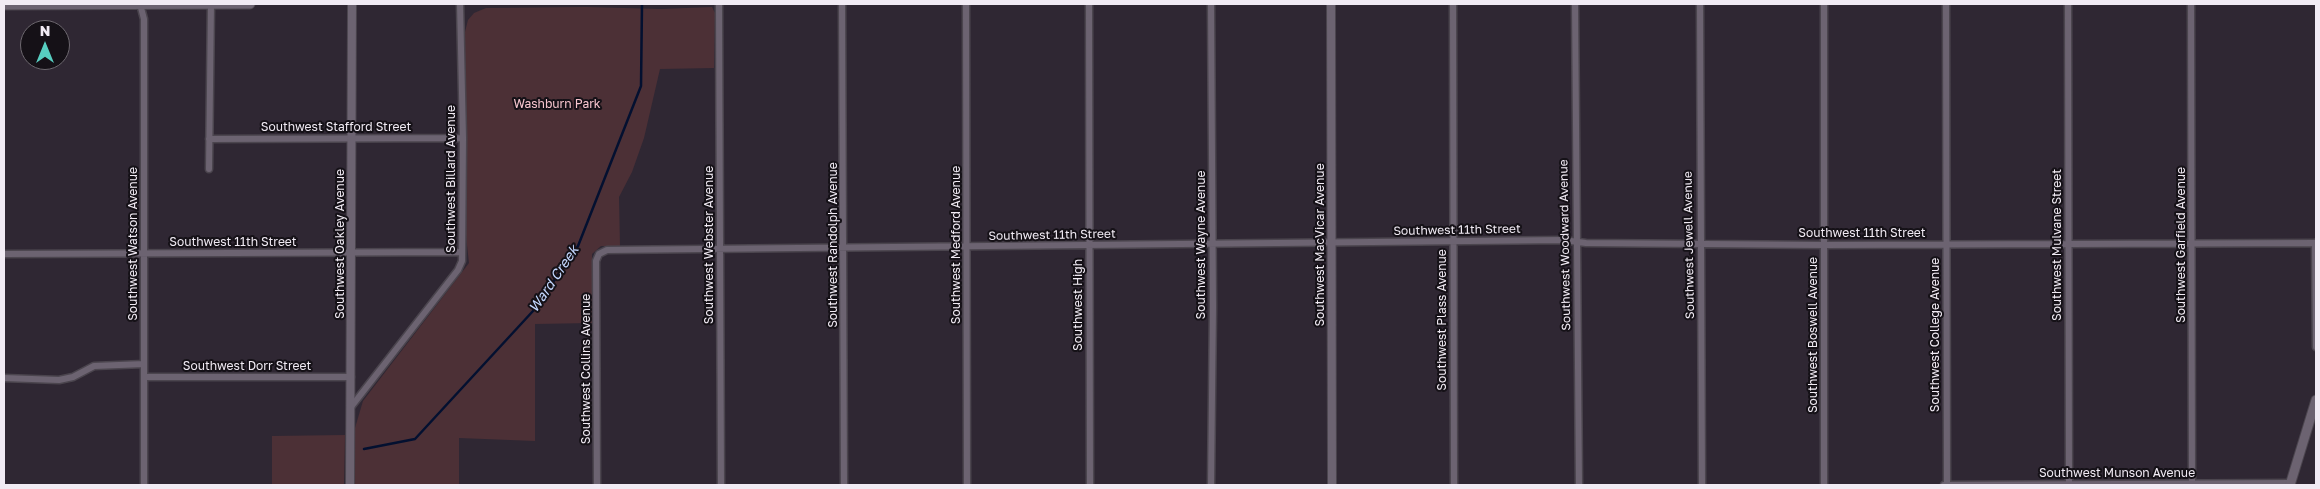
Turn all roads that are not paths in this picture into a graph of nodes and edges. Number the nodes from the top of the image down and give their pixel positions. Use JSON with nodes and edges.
{"nodes":[{"id":1,"x":26,"y":4,"type":"edge"},
{"id":2,"x":140,"y":4,"type":"edge"},
{"id":3,"x":211,"y":4,"type":"edge"},
{"id":4,"x":250,"y":4,"type":"edge"},
{"id":5,"x":352,"y":4,"type":"edge"},
{"id":6,"x":460,"y":4,"type":"edge"},
{"id":7,"x":719,"y":4,"type":"edge"},
{"id":8,"x":842,"y":4,"type":"edge"},
{"id":9,"x":966,"y":4,"type":"edge"},
{"id":10,"x":1089,"y":4,"type":"edge"},
{"id":11,"x":1211,"y":4,"type":"edge"},
{"id":12,"x":1331,"y":4,"type":"edge"},
{"id":13,"x":1453,"y":4,"type":"edge"},
{"id":14,"x":1575,"y":4,"type":"edge"},
{"id":15,"x":1700,"y":4,"type":"edge"},
{"id":16,"x":1824,"y":4,"type":"edge"},
{"id":17,"x":1946,"y":4,"type":"edge"},
{"id":18,"x":2068,"y":4,"type":"edge"},
{"id":19,"x":2191,"y":4,"type":"edge"},
{"id":20,"x":4,"y":5,"type":"edge"},
{"id":21,"x":463,"y":138,"type":"junction"},
{"id":22,"x":209,"y":139,"type":"junction"},
{"id":23,"x":351,"y":139,"type":"junction"},
{"id":24,"x":209,"y":168,"type":"dead end"},
{"id":25,"x":1453,"y":242,"type":"junction"},
{"id":26,"x":1576,"y":242,"type":"junction"},
{"id":27,"x":1331,"y":243,"type":"junction"},
{"id":28,"x":2069,"y":243,"type":"junction"},
{"id":29,"x":2192,"y":243,"type":"junction"},
{"id":30,"x":2316,"y":243,"type":"edge"},
{"id":31,"x":1701,"y":244,"type":"junction"},
{"id":32,"x":1946,"y":244,"type":"junction"},
{"id":33,"x":1213,"y":245,"type":"junction"},
{"id":34,"x":1824,"y":245,"type":"junction"},
{"id":35,"x":1089,"y":246,"type":"junction"},
{"id":36,"x":968,"y":247,"type":"junction"},
{"id":37,"x":844,"y":249,"type":"junction"},
{"id":38,"x":721,"y":250,"type":"junction"},
{"id":39,"x":461,"y":252,"type":"junction"},
{"id":40,"x":144,"y":253,"type":"junction"},
{"id":41,"x":351,"y":253,"type":"junction"},
{"id":42,"x":4,"y":254,"type":"edge"},
{"id":43,"x":599,"y":254,"type":"joint"},
{"id":44,"x":2316,"y":347,"type":"edge"},
{"id":45,"x":144,"y":364,"type":"junction"},
{"id":46,"x":144,"y":377,"type":"junction"},
{"id":47,"x":351,"y":377,"type":"junction"},
{"id":48,"x":4,"y":378,"type":"edge"},
{"id":49,"x":2316,"y":400,"type":"edge"},
{"id":50,"x":351,"y":407,"type":"junction"},
{"id":51,"x":2192,"y":484,"type":"edge"},
{"id":52,"x":2290,"y":484,"type":"edge"},
{"id":53,"x":144,"y":485,"type":"edge"},
{"id":54,"x":350,"y":485,"type":"edge"},
{"id":55,"x":597,"y":485,"type":"edge"},
{"id":56,"x":721,"y":485,"type":"edge"},
{"id":57,"x":844,"y":485,"type":"edge"},
{"id":58,"x":967,"y":485,"type":"edge"},
{"id":59,"x":1090,"y":485,"type":"edge"},
{"id":60,"x":1211,"y":485,"type":"edge"},
{"id":61,"x":1332,"y":485,"type":"edge"},
{"id":62,"x":1454,"y":485,"type":"edge"},
{"id":63,"x":1579,"y":485,"type":"edge"},
{"id":64,"x":1702,"y":485,"type":"edge"},
{"id":65,"x":1824,"y":485,"type":"edge"},
{"id":66,"x":1945,"y":485,"type":"edge"},
{"id":67,"x":2069,"y":485,"type":"edge"}],
"edges":[{"from":1,"to":2,"type":"main road"},
{"from":1,"to":20,"type":"main road"},
{"from":2,"to":3,"type":"main road"},
{"from":2,"to":40,"type":"street","name":"Southwest Watson Avenue"},
{"from":3,"to":4,"type":"main road"},
{"from":3,"to":22,"type":"street"},
{"from":5,"to":23,"type":"street","name":"Southwest Oakley Avenue"},
{"from":6,"to":21,"type":"street","name":"Southwest Billard Avenue"},
{"from":7,"to":38,"type":"street","name":"Southwest Webster Avenue"},
{"from":8,"to":37,"type":"street","name":"Southwest Randolph Avenue"},
{"from":9,"to":36,"type":"street","name":"Southwest Medford Avenue"},
{"from":10,"to":35,"type":"street","name":"Southwest High"},
{"from":11,"to":33,"type":"street","name":"Southwest Wayne Avenue"},
{"from":12,"to":27,"type":"street","name":"Southwest MacVicar Avenue"},
{"from":13,"to":25,"type":"street","name":"Southwest Plass Avenue"},
{"from":14,"to":26,"type":"street","name":"Southwest Woodward Avenue"},
{"from":15,"to":31,"type":"street","name":"Southwest Jewell Avenue"},
{"from":16,"to":34,"type":"street","name":"Southwest Boswell Avenue"},
{"from":17,"to":32,"type":"street","name":"Southwest College Avenue"},
{"from":18,"to":28,"type":"street","name":"Southwest Mulvane Street"},
{"from":19,"to":29,"type":"street","name":"Southwest Garfield Avenue"},
{"from":21,"to":23,"type":"street","name":"Southwest Stafford Street"},
{"from":21,"to":39,"type":"street","name":"Southwest Billard Avenue"},
{"from":22,"to":23,"type":"street","name":"Southwest Stafford Street"},
{"from":22,"to":24,"type":"street"},
{"from":23,"to":41,"type":"street","name":"Southwest Oakley Avenue"},
{"from":25,"to":26,"type":"street","name":"Southwest 11th Street"},
{"from":25,"to":27,"type":"street","name":"Southwest 11th Street"},
{"from":25,"to":62,"type":"street","name":"Southwest Plass Avenue"},
{"from":26,"to":31,"type":"street","name":"Southwest 11th Street"},
{"from":26,"to":63,"type":"street","name":"Southwest Woodward Avenue"},
{"from":27,"to":33,"type":"street","name":"Southwest 11th Street"},
{"from":27,"to":61,"type":"street","name":"Southwest MacVicar Avenue"},
{"from":28,"to":29,"type":"street","name":"Southwest 11th Street"},
{"from":28,"to":32,"type":"street","name":"Southwest 11th Street"},
{"from":28,"to":67,"type":"street","name":"Southwest Mulvane Street"},
{"from":29,"to":30,"type":"street","name":"Southwest 11th Street"},
{"from":29,"to":51,"type":"street","name":"Southwest Garfield Avenue"},
{"from":30,"to":44,"type":"street"},
{"from":31,"to":34,"type":"street","name":"Southwest 11th Street"},
{"from":31,"to":64,"type":"street","name":"Southwest Jewell Avenue"},
{"from":32,"to":34,"type":"street","name":"Southwest 11th Street"},
{"from":32,"to":66,"type":"street","name":"Southwest College Avenue"},
{"from":33,"to":35,"type":"street","name":"Southwest 11th Street"},
{"from":33,"to":60,"type":"street","name":"Southwest Wayne Avenue"},
{"from":34,"to":65,"type":"street","name":"Southwest Boswell Avenue"},
{"from":35,"to":36,"type":"street","name":"Southwest 11th Street"},
{"from":35,"to":59,"type":"street","name":"Southwest High"},
{"from":36,"to":37,"type":"street","name":"Southwest 11th Street"},
{"from":36,"to":58,"type":"street","name":"Southwest Medford Avenue"},
{"from":37,"to":38,"type":"street","name":"Southwest 11th Street"},
{"from":37,"to":57,"type":"street","name":"Southwest Randolph Avenue"},
{"from":38,"to":43,"type":"street","name":"Southwest 11th Street"},
{"from":38,"to":56,"type":"street","name":"Southwest Webster Avenue"},
{"from":39,"to":41,"type":"street","name":"Southwest 11th Street"},
{"from":39,"to":50,"type":"street","name":"Southwest Billard Avenue"},
{"from":40,"to":41,"type":"street","name":"Southwest 11th Street"},
{"from":40,"to":42,"type":"street","name":"Southwest 11th Street"},
{"from":40,"to":45,"type":"street","name":"Southwest Watson Avenue"},
{"from":41,"to":47,"type":"street","name":"Southwest Oakley Avenue"},
{"from":43,"to":55,"type":"street","name":"Southwest Collins Avenue"},
{"from":45,"to":46,"type":"street","name":"Southwest Watson Avenue"},
{"from":45,"to":48,"type":"street"},
{"from":46,"to":47,"type":"street","name":"Southwest Dorr Street"},
{"from":46,"to":53,"type":"street","name":"Southwest Watson Avenue"},
{"from":47,"to":50,"type":"street","name":"Southwest Oakley Avenue"},
{"from":49,"to":52,"type":"main road"},
{"from":50,"to":54,"type":"street","name":"Southwest Oakley Avenue"},
{"from":51,"to":52,"type":"street","name":"Southwest Munson Avenue"},
{"from":51,"to":67,"type":"street","name":"Southwest Munson Avenue"},
{"from":66,"to":67,"type":"street","name":"Southwest Munson Avenue"}]}
